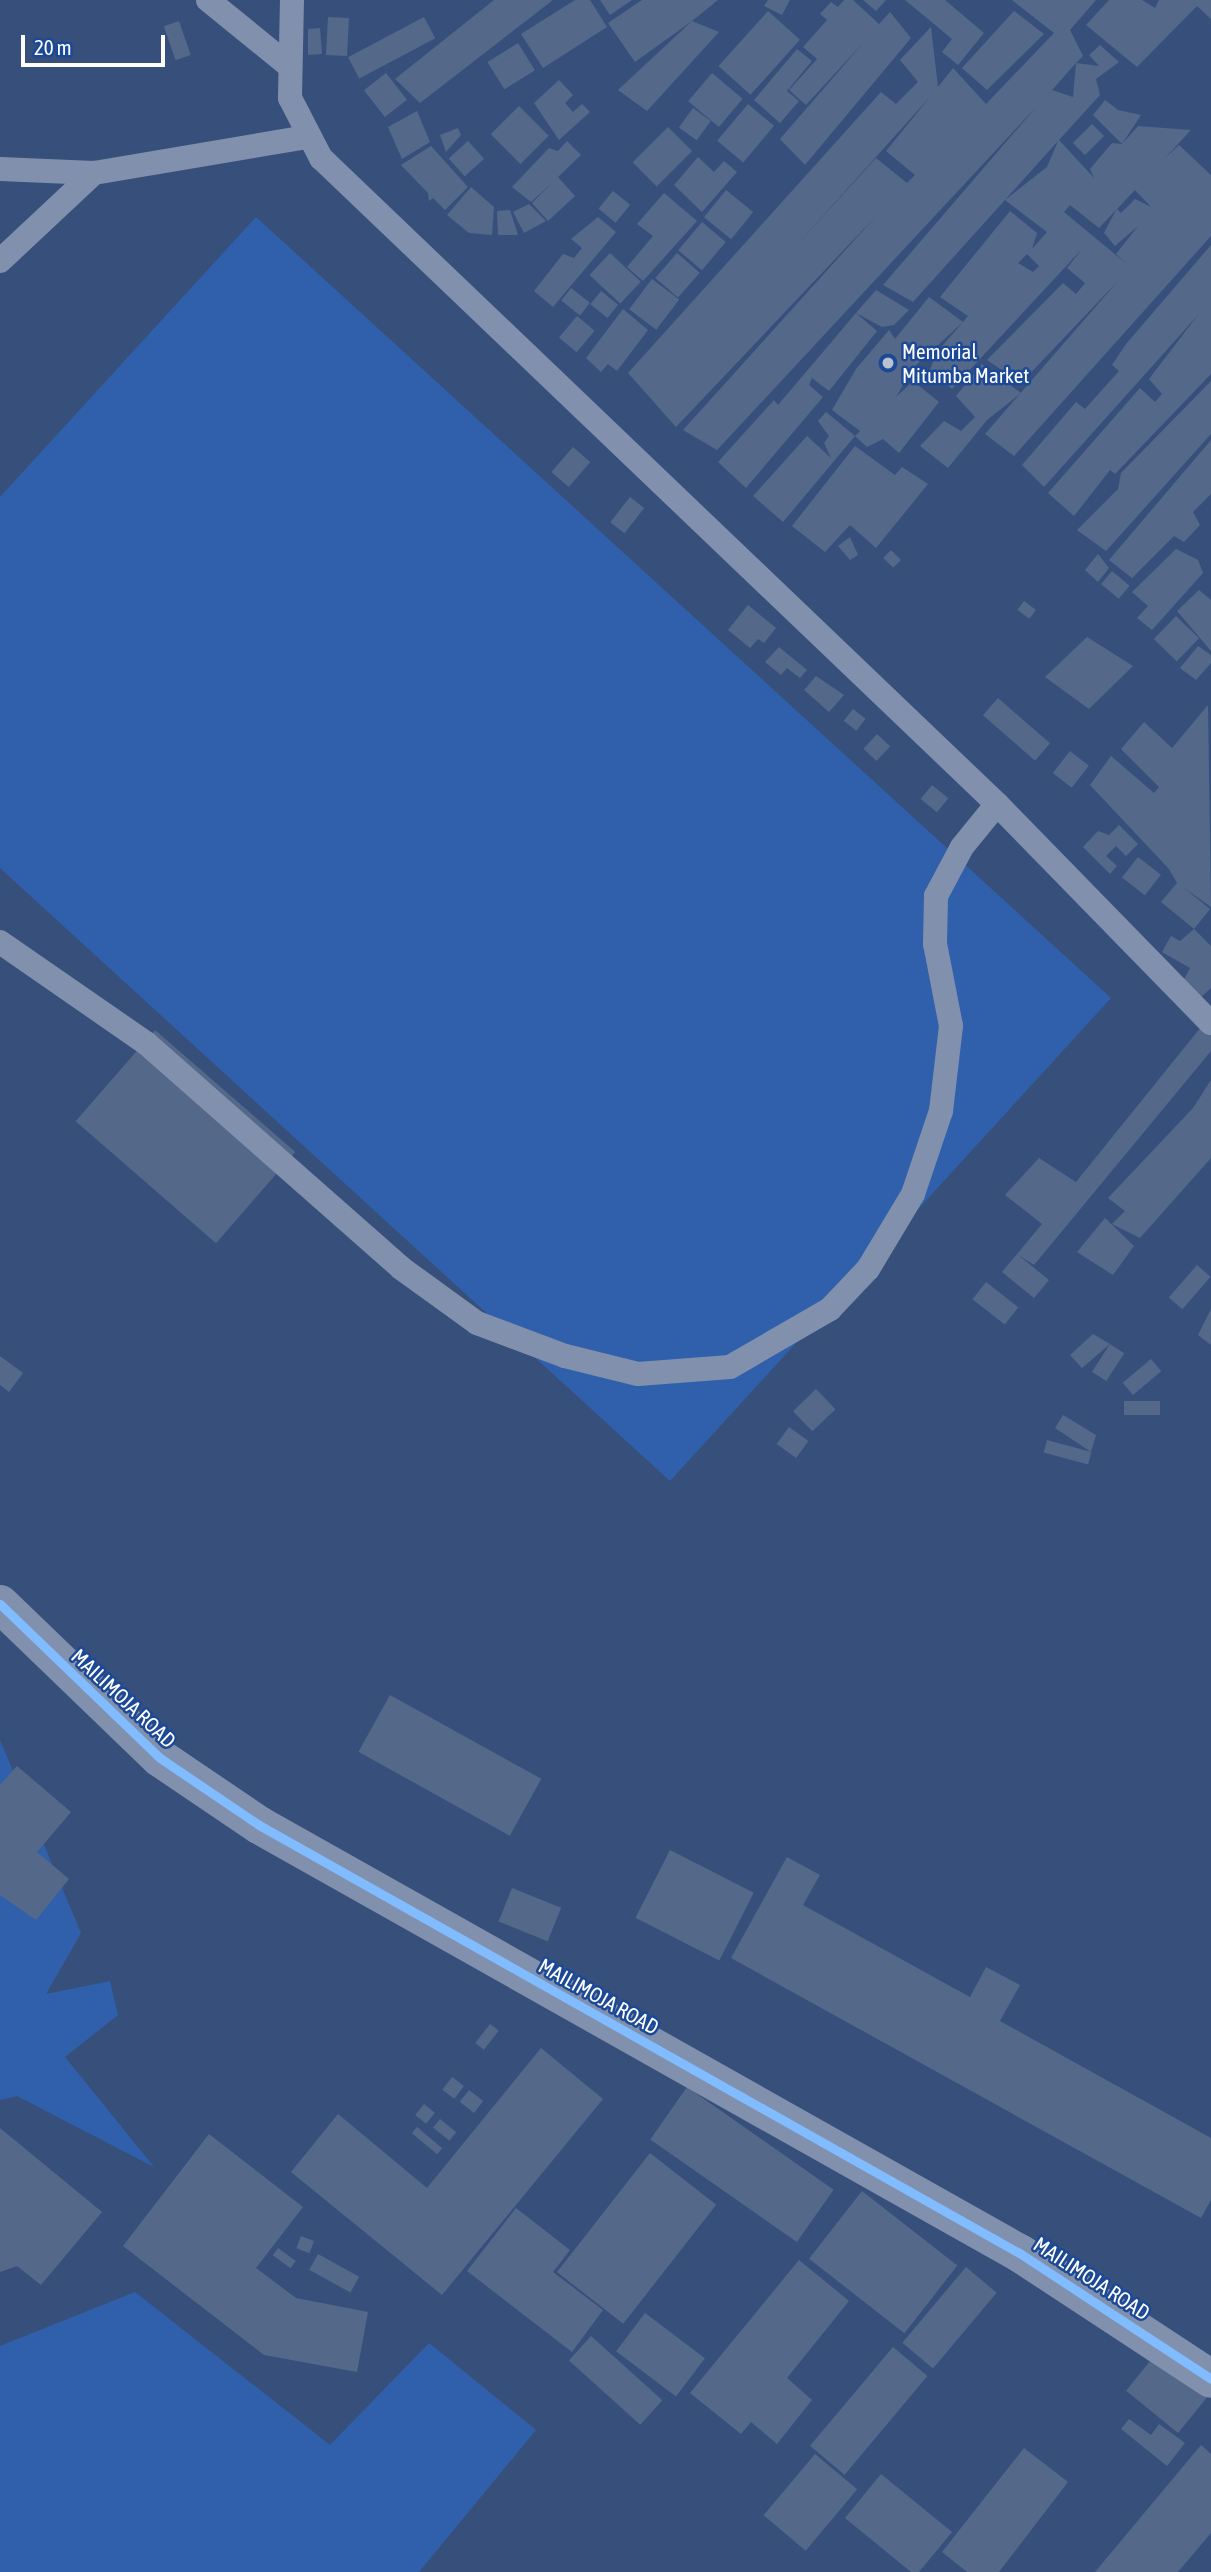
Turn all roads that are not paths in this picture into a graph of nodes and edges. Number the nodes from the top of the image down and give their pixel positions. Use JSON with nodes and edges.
{"nodes":[{"id":1,"x":208,"y":0,"type":"edge"},
{"id":2,"x":292,"y":0,"type":"edge"},
{"id":3,"x":288,"y":65,"type":"junction"},
{"id":4,"x":306,"y":137,"type":"junction"},
{"id":5,"x":0,"y":169,"type":"edge"},
{"id":6,"x":94,"y":173,"type":"junction"},
{"id":7,"x":0,"y":261,"type":"edge"},
{"id":8,"x":997,"y":804,"type":"junction"},
{"id":9,"x":0,"y":942,"type":"edge"},
{"id":10,"x":1211,"y":1023,"type":"edge"},
{"id":11,"x":0,"y":1604,"type":"edge"},
{"id":12,"x":1206,"y":2366,"type":"edge"}],
"edges":[{"from":1,"to":3,"type":"lane"},
{"from":2,"to":3,"type":"lane"},
{"from":3,"to":4,"type":"lane"},
{"from":4,"to":6,"type":"lane"},
{"from":4,"to":8,"type":"lane"},
{"from":5,"to":6,"type":"lane"},
{"from":6,"to":7,"type":"lane"},
{"from":8,"to":9,"type":"lane"},
{"from":8,"to":10,"type":"lane"},
{"from":11,"to":12,"type":"street","name":"MAILIMOJA ROAD"}]}
